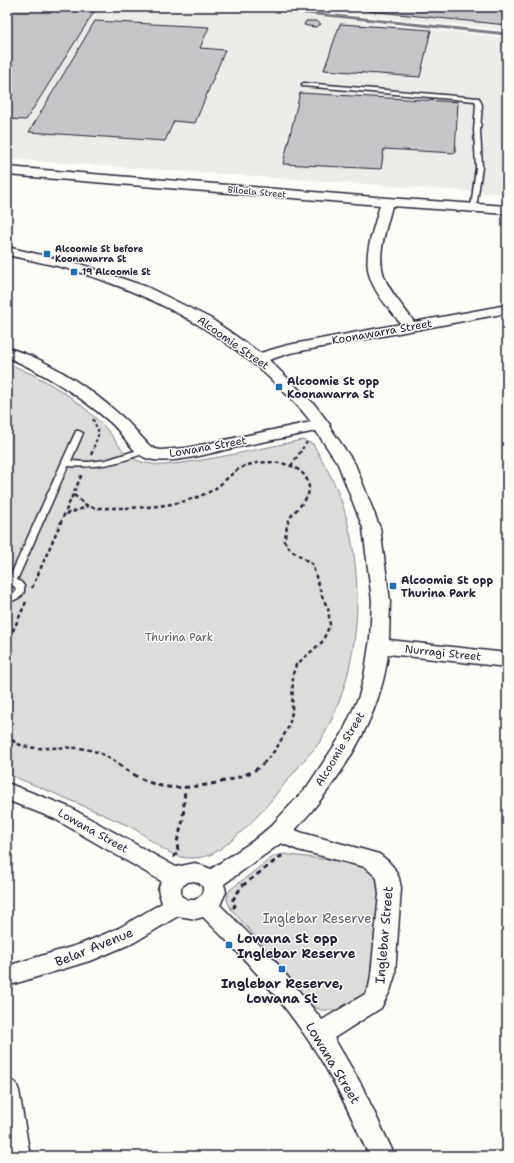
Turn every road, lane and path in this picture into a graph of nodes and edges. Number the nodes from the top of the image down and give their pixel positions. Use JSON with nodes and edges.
{"nodes":[{"id":1,"x":304,"y":85,"type":"dead end"},
{"id":2,"x":7,"y":171,"type":"edge"},
{"id":3,"x":387,"y":202,"type":"junction"},
{"id":4,"x":474,"y":208,"type":"junction"},
{"id":5,"x":507,"y":210,"type":"edge"},
{"id":6,"x":7,"y":251,"type":"edge"},
{"id":7,"x":507,"y":309,"type":"edge"},
{"id":8,"x":412,"y":327,"type":"junction"},
{"id":9,"x":7,"y":352,"type":"edge"},
{"id":10,"x":258,"y":358,"type":"junction"},
{"id":11,"x":90,"y":416,"type":"dead end"},
{"id":12,"x":317,"y":431,"type":"junction"},
{"id":13,"x":79,"y":433,"type":"dead end"},
{"id":14,"x":144,"y":450,"type":"junction"},
{"id":15,"x":66,"y":463,"type":"junction"},
{"id":16,"x":86,"y":465,"type":"junction"},
{"id":17,"x":291,"y":466,"type":"junction"},
{"id":18,"x":74,"y":494,"type":"junction"},
{"id":19,"x":90,"y":506,"type":"junction"},
{"id":20,"x":65,"y":514,"type":"junction"},
{"id":21,"x":9,"y":582,"type":"edge"},
{"id":22,"x":29,"y":594,"type":"dead end"},
{"id":23,"x":7,"y":599,"type":"edge"},
{"id":24,"x":26,"y":601,"type":"dead end"},
{"id":25,"x":7,"y":644,"type":"edge"},
{"id":26,"x":379,"y":646,"type":"junction"},
{"id":27,"x":507,"y":660,"type":"edge"},
{"id":28,"x":7,"y":735,"type":"edge"},
{"id":29,"x":184,"y":786,"type":"junction"},
{"id":30,"x":7,"y":791,"type":"edge"},
{"id":31,"x":278,"y":832,"type":"junction"},
{"id":32,"x":284,"y":854,"type":"dead end"},
{"id":33,"x":173,"y":869,"type":"junction"},
{"id":34,"x":211,"y":881,"type":"junction"},
{"id":35,"x":177,"y":906,"type":"junction"},
{"id":36,"x":207,"y":906,"type":"junction"},
{"id":37,"x":231,"y":909,"type":"dead end"},
{"id":38,"x":7,"y":976,"type":"edge"},
{"id":39,"x":318,"y":1035,"type":"junction"},
{"id":40,"x":7,"y":1091,"type":"edge"},
{"id":41,"x":18,"y":1156,"type":"edge"},
{"id":42,"x":382,"y":1156,"type":"edge"}],
"edges":[{"from":1,"to":4,"type":"lane"},
{"from":2,"to":3,"type":"street","name":"Biloela Street"},
{"from":3,"to":4,"type":"street","name":"Biloela Street"},
{"from":3,"to":8,"type":"street"},
{"from":4,"to":5,"type":"street","name":"Biloela Street"},
{"from":6,"to":10,"type":"street","name":"Alcoomie Street"},
{"from":7,"to":8,"type":"street","name":"Koonawarra Street"},
{"from":8,"to":10,"type":"street","name":"Koonawarra Street"},
{"from":9,"to":14,"type":"street"},
{"from":10,"to":12,"type":"street","name":"Alcoomie Street"},
{"from":11,"to":16,"type":"path"},
{"from":12,"to":14,"type":"street","name":"Lowana Street"},
{"from":12,"to":17,"type":"path"},
{"from":12,"to":26,"type":"street","name":"Alcoomie Street"},
{"from":13,"to":15,"type":"lane"},
{"from":14,"to":16,"type":"lane"},
{"from":15,"to":16,"type":"lane"},
{"from":15,"to":21,"type":"lane"},
{"from":16,"to":18,"type":"path"},
{"from":17,"to":19,"type":"path"},
{"from":17,"to":29,"type":"path"},
{"from":18,"to":19,"type":"path"},
{"from":18,"to":20,"type":"path"},
{"from":19,"to":20,"type":"path"},
{"from":20,"to":22,"type":"path"},
{"from":21,"to":23,"type":"lane"},
{"from":24,"to":25,"type":"path"},
{"from":26,"to":27,"type":"street","name":"Nurragi Street"},
{"from":26,"to":31,"type":"street","name":"Alcoomie Street"},
{"from":28,"to":29,"type":"path"},
{"from":29,"to":33,"type":"path"},
{"from":30,"to":33,"type":"street","name":"Lowana Street"},
{"from":31,"to":34,"type":"street","name":"Alcoomie Street"},
{"from":31,"to":39,"type":"street","name":"Inglebar Street"},
{"from":32,"to":37,"type":"path"},
{"from":33,"to":34,"type":"street"},
{"from":33,"to":35,"type":"street"},
{"from":34,"to":36,"type":"street"},
{"from":35,"to":36,"type":"street"},
{"from":35,"to":38,"type":"street","name":"Belar Avenue"},
{"from":36,"to":39,"type":"street","name":"Lowana Street"},
{"from":39,"to":42,"type":"street","name":"Lowana Street"},
{"from":40,"to":41,"type":"street"}]}
